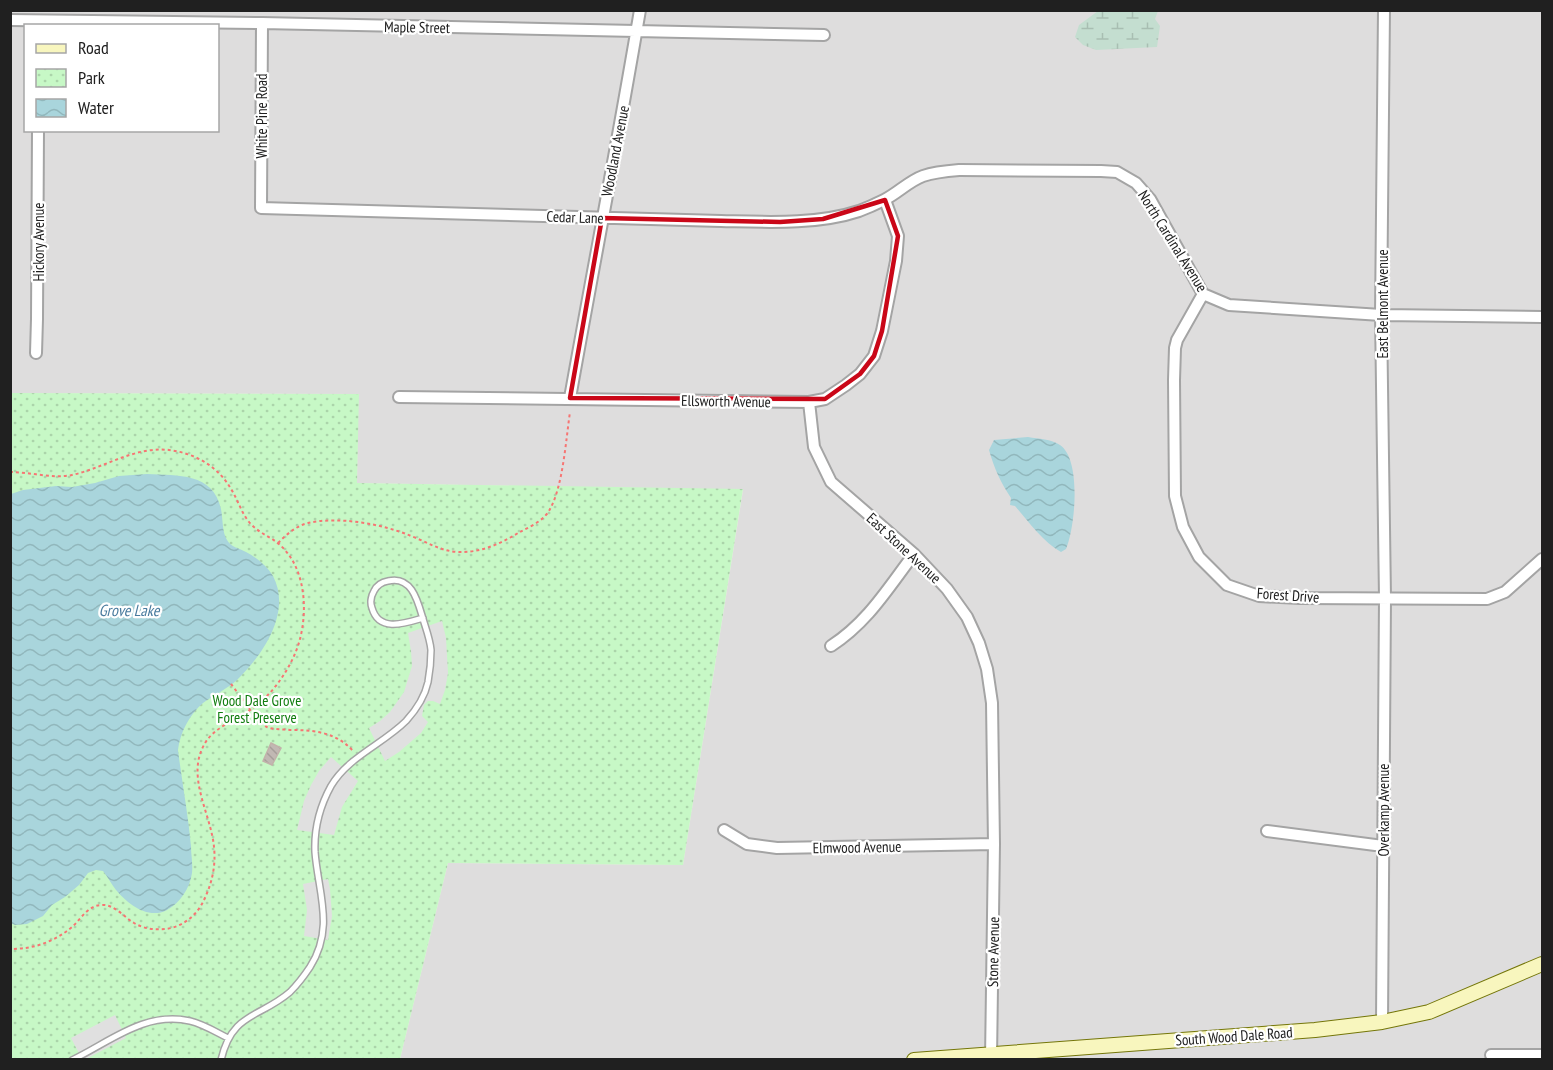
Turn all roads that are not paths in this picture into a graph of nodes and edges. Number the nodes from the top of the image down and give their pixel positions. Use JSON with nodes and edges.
{"nodes":[{"id":1,"x":640,"y":10,"type":"edge"},
{"id":2,"x":1384,"y":10,"type":"edge"},
{"id":3,"x":39,"y":19,"type":"edge"},
{"id":4,"x":10,"y":20,"type":"edge"},
{"id":5,"x":262,"y":23,"type":"junction"},
{"id":6,"x":636,"y":32,"type":"junction"},
{"id":7,"x":824,"y":35,"type":"dead end"},
{"id":8,"x":38,"y":132,"type":"edge"},
{"id":9,"x":885,"y":200,"type":"junction"},
{"id":10,"x":261,"y":208,"type":"joint"},
{"id":11,"x":602,"y":218,"type":"junction"},
{"id":12,"x":1203,"y":294,"type":"junction"},
{"id":13,"x":1381,"y":315,"type":"junction"},
{"id":14,"x":1542,"y":317,"type":"edge"},
{"id":15,"x":36,"y":353,"type":"dead end"},
{"id":16,"x":399,"y":397,"type":"dead end"},
{"id":17,"x":570,"y":398,"type":"junction"},
{"id":18,"x":808,"y":402,"type":"junction"},
{"id":19,"x":914,"y":554,"type":"junction"},
{"id":20,"x":1542,"y":559,"type":"edge"},
{"id":21,"x":1384,"y":598,"type":"junction"},
{"id":22,"x":423,"y":618,"type":"junction"},
{"id":23,"x":831,"y":646,"type":"dead end"},
{"id":24,"x":723,"y":830,"type":"dead end"},
{"id":25,"x":1267,"y":831,"type":"dead end"},
{"id":26,"x":994,"y":844,"type":"junction"},
{"id":27,"x":1383,"y":846,"type":"junction"},
{"id":28,"x":1542,"y":964,"type":"edge"},
{"id":29,"x":1382,"y":1022,"type":"junction"},
{"id":30,"x":228,"y":1038,"type":"junction"},
{"id":31,"x":1491,"y":1055,"type":"dead end"},
{"id":32,"x":1542,"y":1055,"type":"edge"},
{"id":33,"x":991,"y":1057,"type":"edge"},
{"id":34,"x":72,"y":1059,"type":"edge"},
{"id":35,"x":221,"y":1059,"type":"edge"},
{"id":36,"x":914,"y":1059,"type":"edge"}],
"edges":[{"from":1,"to":6,"type":"street","name":"Woodland Avenue"},
{"from":2,"to":13,"type":"street","name":"East Belmont Avenue"},
{"from":3,"to":4,"type":"street","name":"Maple Street"},
{"from":3,"to":5,"type":"street","name":"Maple Street"},
{"from":5,"to":6,"type":"street","name":"Maple Street"},
{"from":5,"to":10,"type":"street","name":"White Pine Road"},
{"from":6,"to":7,"type":"street","name":"Maple Street"},
{"from":6,"to":11,"type":"street","name":"Woodland Avenue"},
{"from":8,"to":15,"type":"street","name":"Hickory Avenue"},
{"from":9,"to":11,"type":"street","name":"Cedar Lane"},
{"from":9,"to":12,"type":"street","name":"North Cardinal Avenue"},
{"from":9,"to":18,"type":"street","name":"Ellsworth Avenue"},
{"from":10,"to":11,"type":"street","name":"Cedar Lane"},
{"from":11,"to":17,"type":"street","name":"Woodland Avenue"},
{"from":12,"to":13,"type":"street","name":"North Cardinal Avenue"},
{"from":12,"to":21,"type":"street","name":"Forest Drive"},
{"from":13,"to":14,"type":"street","name":"North Cardinal Avenue"},
{"from":13,"to":21,"type":"street","name":"East Belmont Avenue"},
{"from":16,"to":17,"type":"street","name":"Ellsworth Avenue"},
{"from":17,"to":18,"type":"street","name":"Ellsworth Avenue"},
{"from":18,"to":19,"type":"street","name":"East Stone Avenue"},
{"from":19,"to":23,"type":"street"},
{"from":19,"to":26,"type":"street","name":"East Stone Avenue"},
{"from":20,"to":21,"type":"street","name":"Forest Drive"},
{"from":21,"to":27,"type":"street","name":"Overkamp Avenue"},
{"from":22,"to":22,"type":"lane"},
{"from":22,"to":30,"type":"lane"},
{"from":24,"to":26,"type":"street","name":"Elmwood Avenue"},
{"from":25,"to":27,"type":"street"},
{"from":26,"to":33,"type":"street","name":"Stone Avenue"},
{"from":27,"to":29,"type":"street","name":"Overkamp Avenue"},
{"from":28,"to":29,"type":"main road","name":"South Wood Dale Road"},
{"from":29,"to":33,"type":"main road","name":"South Wood Dale Road"},
{"from":30,"to":34,"type":"lane"},
{"from":30,"to":35,"type":"lane"},
{"from":31,"to":32,"type":"street"},
{"from":33,"to":36,"type":"main road","name":"South Wood Dale Road"}]}
